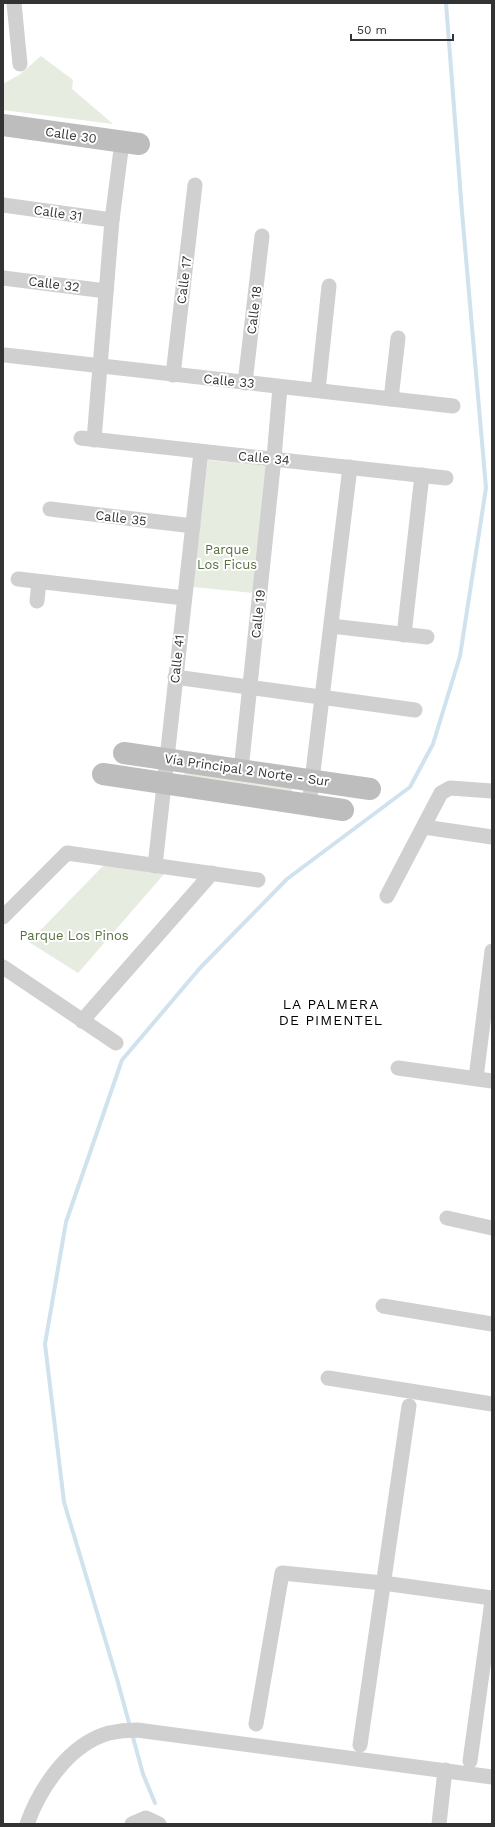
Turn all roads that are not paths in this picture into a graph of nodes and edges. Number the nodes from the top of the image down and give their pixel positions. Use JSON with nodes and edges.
{"nodes":[{"id":1,"x":14,"y":3,"type":"edge"},
{"id":2,"x":20,"y":64,"type":"dead end"},
{"id":3,"x":3,"y":125,"type":"edge"},
{"id":4,"x":130,"y":143,"type":"joint"},
{"id":5,"x":194,"y":185,"type":"dead end"},
{"id":6,"x":3,"y":206,"type":"edge"},
{"id":7,"x":112,"y":220,"type":"junction"},
{"id":8,"x":262,"y":236,"type":"dead end"},
{"id":9,"x":3,"y":278,"type":"edge"},
{"id":10,"x":329,"y":286,"type":"dead end"},
{"id":11,"x":106,"y":291,"type":"junction"},
{"id":12,"x":398,"y":338,"type":"dead end"},
{"id":13,"x":5,"y":354,"type":"dead end"},
{"id":14,"x":100,"y":365,"type":"junction"},
{"id":15,"x":173,"y":375,"type":"junction"},
{"id":16,"x":245,"y":383,"type":"junction"},
{"id":17,"x":280,"y":387,"type":"junction"},
{"id":18,"x":318,"y":390,"type":"junction"},
{"id":19,"x":391,"y":399,"type":"junction"},
{"id":20,"x":453,"y":406,"type":"dead end"},
{"id":21,"x":201,"y":452,"type":"junction"},
{"id":22,"x":274,"y":458,"type":"junction"},
{"id":23,"x":350,"y":467,"type":"junction"},
{"id":24,"x":422,"y":475,"type":"junction"},
{"id":25,"x":446,"y":478,"type":"dead end"},
{"id":26,"x":50,"y":509,"type":"dead end"},
{"id":27,"x":193,"y":526,"type":"junction"},
{"id":28,"x":18,"y":579,"type":"dead end"},
{"id":29,"x":39,"y":582,"type":"junction"},
{"id":30,"x":184,"y":598,"type":"junction"},
{"id":31,"x":37,"y":601,"type":"dead end"},
{"id":32,"x":331,"y":626,"type":"junction"},
{"id":33,"x":404,"y":635,"type":"junction"},
{"id":34,"x":427,"y":638,"type":"dead end"},
{"id":35,"x":175,"y":677,"type":"junction"},
{"id":36,"x":250,"y":686,"type":"junction"},
{"id":37,"x":322,"y":697,"type":"junction"},
{"id":38,"x":415,"y":710,"type":"dead end"},
{"id":39,"x":124,"y":753,"type":"dead end"},
{"id":40,"x":167,"y":758,"type":"junction"},
{"id":41,"x":241,"y":770,"type":"junction"},
{"id":42,"x":103,"y":774,"type":"dead end"},
{"id":43,"x":312,"y":780,"type":"junction"},
{"id":44,"x":164,"y":783,"type":"junction"},
{"id":45,"x":370,"y":789,"type":"dead end"},
{"id":46,"x":492,"y":791,"type":"edge"},
{"id":47,"x":308,"y":805,"type":"junction"},
{"id":48,"x":343,"y":810,"type":"dead end"},
{"id":49,"x":424,"y":827,"type":"junction"},
{"id":50,"x":492,"y":837,"type":"edge"},
{"id":51,"x":155,"y":866,"type":"junction"},
{"id":52,"x":212,"y":873,"type":"junction"},
{"id":53,"x":258,"y":880,"type":"dead end"},
{"id":54,"x":387,"y":896,"type":"dead end"},
{"id":55,"x":3,"y":917,"type":"edge"},
{"id":56,"x":492,"y":951,"type":"edge"},
{"id":57,"x":3,"y":967,"type":"edge"},
{"id":58,"x":82,"y":1021,"type":"junction"},
{"id":59,"x":116,"y":1043,"type":"dead end"},
{"id":60,"x":398,"y":1068,"type":"dead end"},
{"id":61,"x":476,"y":1078,"type":"junction"},
{"id":62,"x":492,"y":1081,"type":"edge"},
{"id":63,"x":447,"y":1218,"type":"dead end"},
{"id":64,"x":492,"y":1228,"type":"edge"},
{"id":65,"x":383,"y":1306,"type":"dead end"},
{"id":66,"x":492,"y":1324,"type":"edge"},
{"id":67,"x":328,"y":1378,"type":"dead end"},
{"id":68,"x":492,"y":1404,"type":"edge"},
{"id":69,"x":409,"y":1406,"type":"dead end"},
{"id":70,"x":383,"y":1583,"type":"junction"},
{"id":71,"x":492,"y":1598,"type":"edge"},
{"id":72,"x":492,"y":1601,"type":"edge"},
{"id":73,"x":256,"y":1724,"type":"dead end"},
{"id":74,"x":360,"y":1744,"type":"dead end"},
{"id":75,"x":470,"y":1761,"type":"dead end"},
{"id":76,"x":445,"y":1770,"type":"junction"},
{"id":77,"x":492,"y":1776,"type":"edge"},
{"id":78,"x":27,"y":1824,"type":"edge"},
{"id":79,"x":132,"y":1824,"type":"edge"},
{"id":80,"x":159,"y":1824,"type":"edge"},
{"id":81,"x":439,"y":1824,"type":"edge"}],
"edges":[{"from":1,"to":2,"type":"street"},
{"from":3,"to":4,"type":"street","name":"Calle 30"},
{"from":4,"to":7,"type":"street"},
{"from":5,"to":15,"type":"street","name":"Calle 17"},
{"from":6,"to":7,"type":"street","name":"Calle 31"},
{"from":7,"to":11,"type":"street"},
{"from":8,"to":16,"type":"street","name":"Calle 18"},
{"from":9,"to":11,"type":"street","name":"Calle 32"},
{"from":10,"to":18,"type":"street"},
{"from":11,"to":14,"type":"street"},
{"from":12,"to":19,"type":"street"},
{"from":13,"to":14,"type":"street","name":"Calle 33"},
{"from":14,"to":15,"type":"street","name":"Calle 33"},
{"from":14,"to":21,"type":"street","name":"Calle 34"},
{"from":15,"to":16,"type":"street","name":"Calle 33"},
{"from":16,"to":17,"type":"street","name":"Calle 33"},
{"from":17,"to":18,"type":"street","name":"Calle 33"},
{"from":17,"to":22,"type":"street","name":"Calle 19"},
{"from":18,"to":19,"type":"street","name":"Calle 33"},
{"from":19,"to":20,"type":"street","name":"Calle 33"},
{"from":21,"to":22,"type":"street","name":"Calle 34"},
{"from":21,"to":27,"type":"street","name":"Calle 41"},
{"from":22,"to":23,"type":"street","name":"Calle 34"},
{"from":22,"to":36,"type":"street","name":"Calle 19"},
{"from":23,"to":24,"type":"street","name":"Calle 34"},
{"from":23,"to":32,"type":"street"},
{"from":24,"to":25,"type":"street","name":"Calle 34"},
{"from":24,"to":33,"type":"street"},
{"from":26,"to":27,"type":"street","name":"Calle 35"},
{"from":27,"to":30,"type":"street","name":"Calle 41"},
{"from":28,"to":29,"type":"street"},
{"from":29,"to":30,"type":"street"},
{"from":29,"to":31,"type":"street"},
{"from":30,"to":35,"type":"street","name":"Calle 41"},
{"from":32,"to":33,"type":"street"},
{"from":32,"to":37,"type":"street"},
{"from":33,"to":34,"type":"street"},
{"from":35,"to":36,"type":"street"},
{"from":35,"to":40,"type":"street","name":"Calle 41"},
{"from":36,"to":37,"type":"street"},
{"from":36,"to":41,"type":"street","name":"Calle 19"},
{"from":37,"to":38,"type":"street"},
{"from":37,"to":43,"type":"street"},
{"from":39,"to":40,"type":"street","name":"Vía Principal 2 Norte - Sur"},
{"from":40,"to":41,"type":"street","name":"Vía Principal 2 Norte - Sur"},
{"from":40,"to":44,"type":"street","name":"Calle 41"},
{"from":41,"to":43,"type":"street","name":"Vía Principal 2 Norte - Sur"},
{"from":42,"to":44,"type":"street","name":"Vía Principal 2 Norte - Sur"},
{"from":43,"to":45,"type":"street","name":"Vía Principal 2 Norte - Sur"},
{"from":43,"to":47,"type":"street"},
{"from":44,"to":47,"type":"street","name":"Vía Principal 2 Norte - Sur"},
{"from":44,"to":51,"type":"street","name":"Calle 41"},
{"from":46,"to":49,"type":"street"},
{"from":47,"to":48,"type":"street","name":"Vía Principal 2 Norte - Sur"},
{"from":49,"to":50,"type":"street"},
{"from":49,"to":54,"type":"street"},
{"from":51,"to":52,"type":"street"},
{"from":51,"to":55,"type":"street"},
{"from":52,"to":53,"type":"street"},
{"from":52,"to":58,"type":"street"},
{"from":56,"to":61,"type":"street"},
{"from":57,"to":58,"type":"street"},
{"from":58,"to":59,"type":"street"},
{"from":60,"to":61,"type":"street"},
{"from":61,"to":62,"type":"street"},
{"from":63,"to":64,"type":"street"},
{"from":65,"to":66,"type":"street"},
{"from":67,"to":68,"type":"street"},
{"from":69,"to":70,"type":"street"},
{"from":70,"to":71,"type":"street"},
{"from":70,"to":73,"type":"street"},
{"from":70,"to":74,"type":"street"},
{"from":72,"to":75,"type":"street"},
{"from":76,"to":77,"type":"street"},
{"from":76,"to":78,"type":"street"},
{"from":76,"to":81,"type":"street"},
{"from":79,"to":80,"type":"street"}]}
